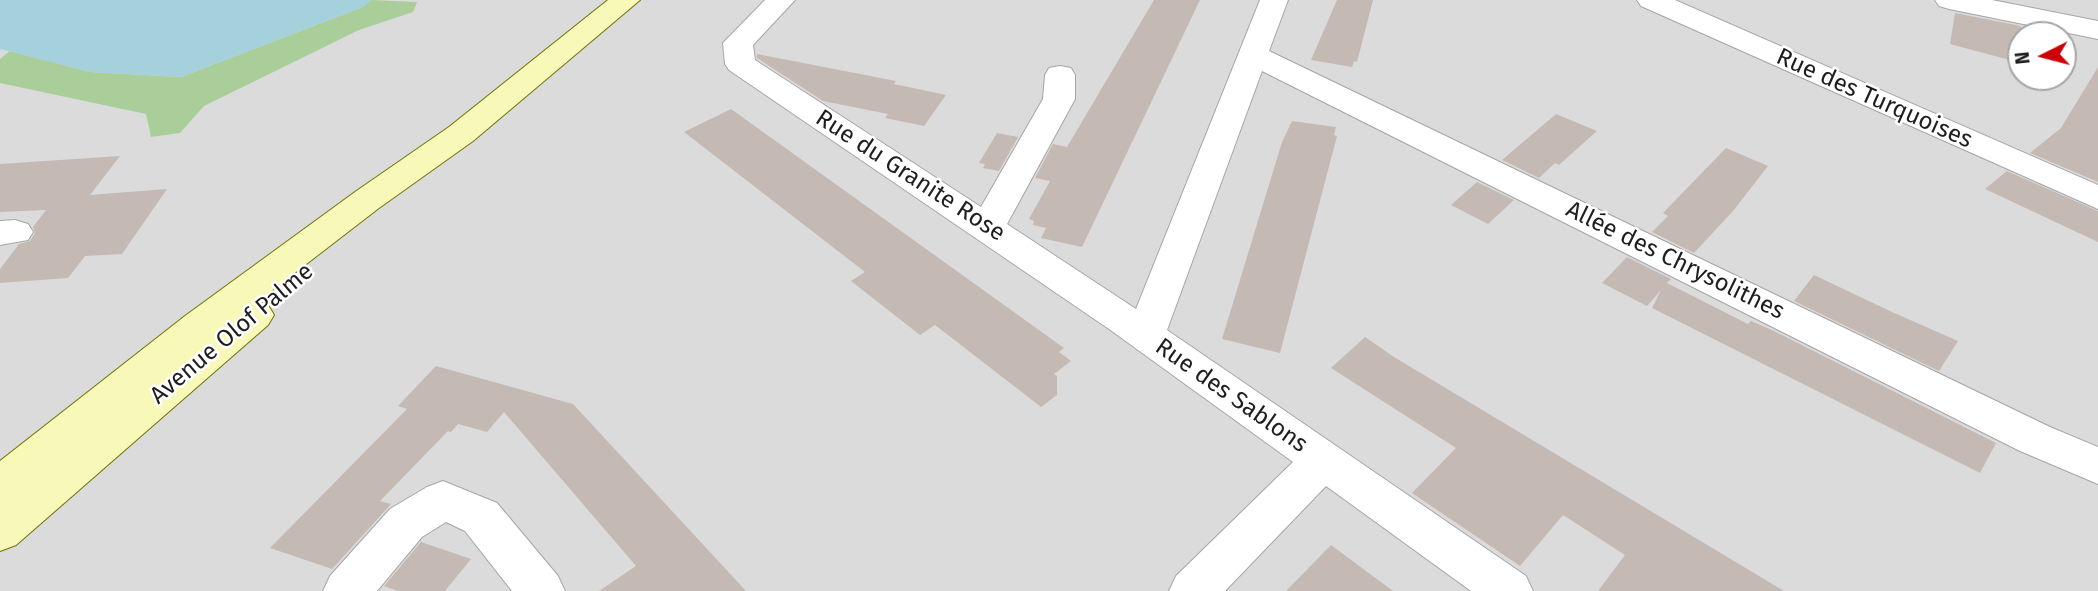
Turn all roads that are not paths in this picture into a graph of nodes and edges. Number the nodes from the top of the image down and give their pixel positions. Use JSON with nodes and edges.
{"nodes":[{"id":1,"x":626,"y":0,"type":"edge"},
{"id":2,"x":781,"y":0,"type":"edge"},
{"id":3,"x":1274,"y":0,"type":"edge"},
{"id":4,"x":1651,"y":0,"type":"edge"},
{"id":5,"x":1949,"y":0,"type":"edge"},
{"id":6,"x":2098,"y":30,"type":"edge"},
{"id":7,"x":1252,"y":55,"type":"junction"},
{"id":8,"x":1060,"y":75,"type":"dead end"},
{"id":9,"x":460,"y":134,"type":"junction"},
{"id":10,"x":2098,"y":198,"type":"edge"},
{"id":11,"x":988,"y":226,"type":"junction"},
{"id":12,"x":1145,"y":336,"type":"junction"},
{"id":13,"x":1323,"y":460,"type":"junction"},
{"id":14,"x":2098,"y":466,"type":"edge"},
{"id":15,"x":0,"y":487,"type":"edge"},
{"id":16,"x":0,"y":531,"type":"edge"},
{"id":17,"x":347,"y":591,"type":"edge"},
{"id":18,"x":541,"y":591,"type":"edge"},
{"id":19,"x":1193,"y":591,"type":"edge"},
{"id":20,"x":1509,"y":591,"type":"edge"}],
"edges":[{"from":1,"to":9,"type":"main road","name":"Avenue Olof Palme"},
{"from":2,"to":11,"type":"street","name":"Rue du Granite Rose"},
{"from":3,"to":7,"type":"street","name":"Rue des Sablons"},
{"from":4,"to":10,"type":"street","name":"Rue des Turquoises"},
{"from":5,"to":6,"type":"street"},
{"from":7,"to":12,"type":"street","name":"Rue des Sablons"},
{"from":7,"to":14,"type":"street","name":"Allée des Chrysolithes"},
{"from":8,"to":11,"type":"street"},
{"from":9,"to":15,"type":"main road","name":"Avenue Olof Palme"},
{"from":9,"to":16,"type":"main road","name":"Avenue Olof Palme"},
{"from":11,"to":12,"type":"street","name":"Rue du Granite Rose"},
{"from":12,"to":13,"type":"street","name":"Rue des Sablons"},
{"from":13,"to":19,"type":"street","name":"Rue des Sablons"},
{"from":13,"to":20,"type":"street"},
{"from":17,"to":18,"type":"street"}]}
